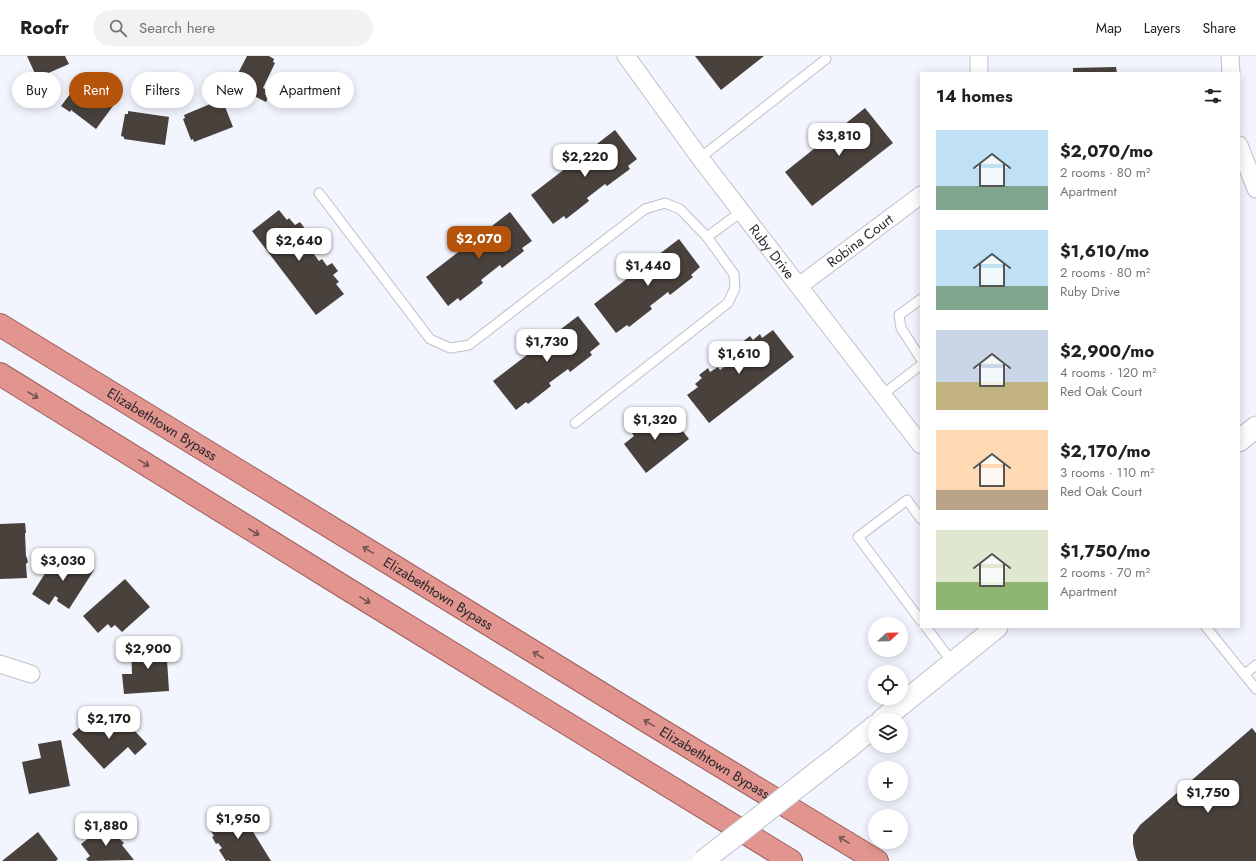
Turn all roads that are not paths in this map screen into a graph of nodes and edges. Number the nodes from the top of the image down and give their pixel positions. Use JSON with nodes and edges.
{"nodes":[{"id":1,"x":626,"y":56,"type":"edge"},
{"id":2,"x":979,"y":56,"type":"edge"},
{"id":3,"x":1230,"y":56,"type":"edge"},
{"id":4,"x":826,"y":59,"type":"dead end"},
{"id":5,"x":979,"y":72,"type":"edge"},
{"id":6,"x":1231,"y":72,"type":"edge"},
{"id":7,"x":1240,"y":149,"type":"edge"},
{"id":8,"x":700,"y":158,"type":"junction"},
{"id":9,"x":1256,"y":189,"type":"edge"},
{"id":10,"x":319,"y":193,"type":"dead end"},
{"id":11,"x":920,"y":197,"type":"edge"},
{"id":12,"x":741,"y":212,"type":"junction"},
{"id":13,"x":707,"y":237,"type":"junction"},
{"id":14,"x":799,"y":286,"type":"junction"},
{"id":15,"x":920,"y":300,"type":"edge"},
{"id":16,"x":0,"y":326,"type":"edge"},
{"id":17,"x":920,"y":357,"type":"edge"},
{"id":18,"x":920,"y":366,"type":"edge"},
{"id":19,"x":0,"y":374,"type":"edge"},
{"id":20,"x":882,"y":395,"type":"junction"},
{"id":21,"x":575,"y":424,"type":"dead end"},
{"id":22,"x":1256,"y":427,"type":"edge"},
{"id":23,"x":1240,"y":440,"type":"edge"},
{"id":24,"x":920,"y":444,"type":"edge"},
{"id":25,"x":920,"y":518,"type":"edge"},
{"id":26,"x":920,"y":620,"type":"edge"},
{"id":27,"x":927,"y":628,"type":"edge"},
{"id":28,"x":996,"y":628,"type":"edge"},
{"id":29,"x":1207,"y":628,"type":"edge"},
{"id":30,"x":952,"y":662,"type":"junction"},
{"id":31,"x":0,"y":664,"type":"edge"},
{"id":32,"x":1256,"y":664,"type":"edge"},
{"id":33,"x":31,"y":674,"type":"dead end"},
{"id":34,"x":1245,"y":674,"type":"junction"},
{"id":35,"x":1256,"y":689,"type":"edge"},
{"id":36,"x":890,"y":713,"type":"edge"},
{"id":37,"x":868,"y":732,"type":"edge"},
{"id":38,"x":704,"y":861,"type":"edge"},
{"id":39,"x":791,"y":861,"type":"edge"},
{"id":40,"x":878,"y":861,"type":"edge"}],
"edges":[{"from":1,"to":8,"type":"street","name":"Ruby Drive"},
{"from":2,"to":5,"type":"street"},
{"from":3,"to":6,"type":"street"},
{"from":4,"to":8,"type":"lane"},
{"from":7,"to":9,"type":"street"},
{"from":8,"to":12,"type":"street","name":"Ruby Drive"},
{"from":10,"to":13,"type":"lane"},
{"from":11,"to":14,"type":"street","name":"Robina Court"},
{"from":12,"to":13,"type":"lane"},
{"from":12,"to":14,"type":"street","name":"Ruby Drive"},
{"from":13,"to":21,"type":"lane"},
{"from":14,"to":20,"type":"street","name":"Ruby Drive"},
{"from":15,"to":17,"type":"lane"},
{"from":40,"to":16,"type":"highway","name":"Elizabethtown Bypass","one_way":true},
{"from":18,"to":20,"type":"lane"},
{"from":19,"to":39,"type":"highway","one_way":true},
{"from":20,"to":24,"type":"street","name":"Ruby Drive"},
{"from":22,"to":23,"type":"street"},
{"from":25,"to":26,"type":"lane"},
{"from":27,"to":30,"type":"lane"},
{"from":28,"to":30,"type":"street"},
{"from":29,"to":34,"type":"lane"},
{"from":30,"to":36,"type":"street"},
{"from":31,"to":33,"type":"street"},
{"from":32,"to":34,"type":"lane"},
{"from":34,"to":35,"type":"lane"},
{"from":37,"to":38,"type":"street","bridge":true}]}
